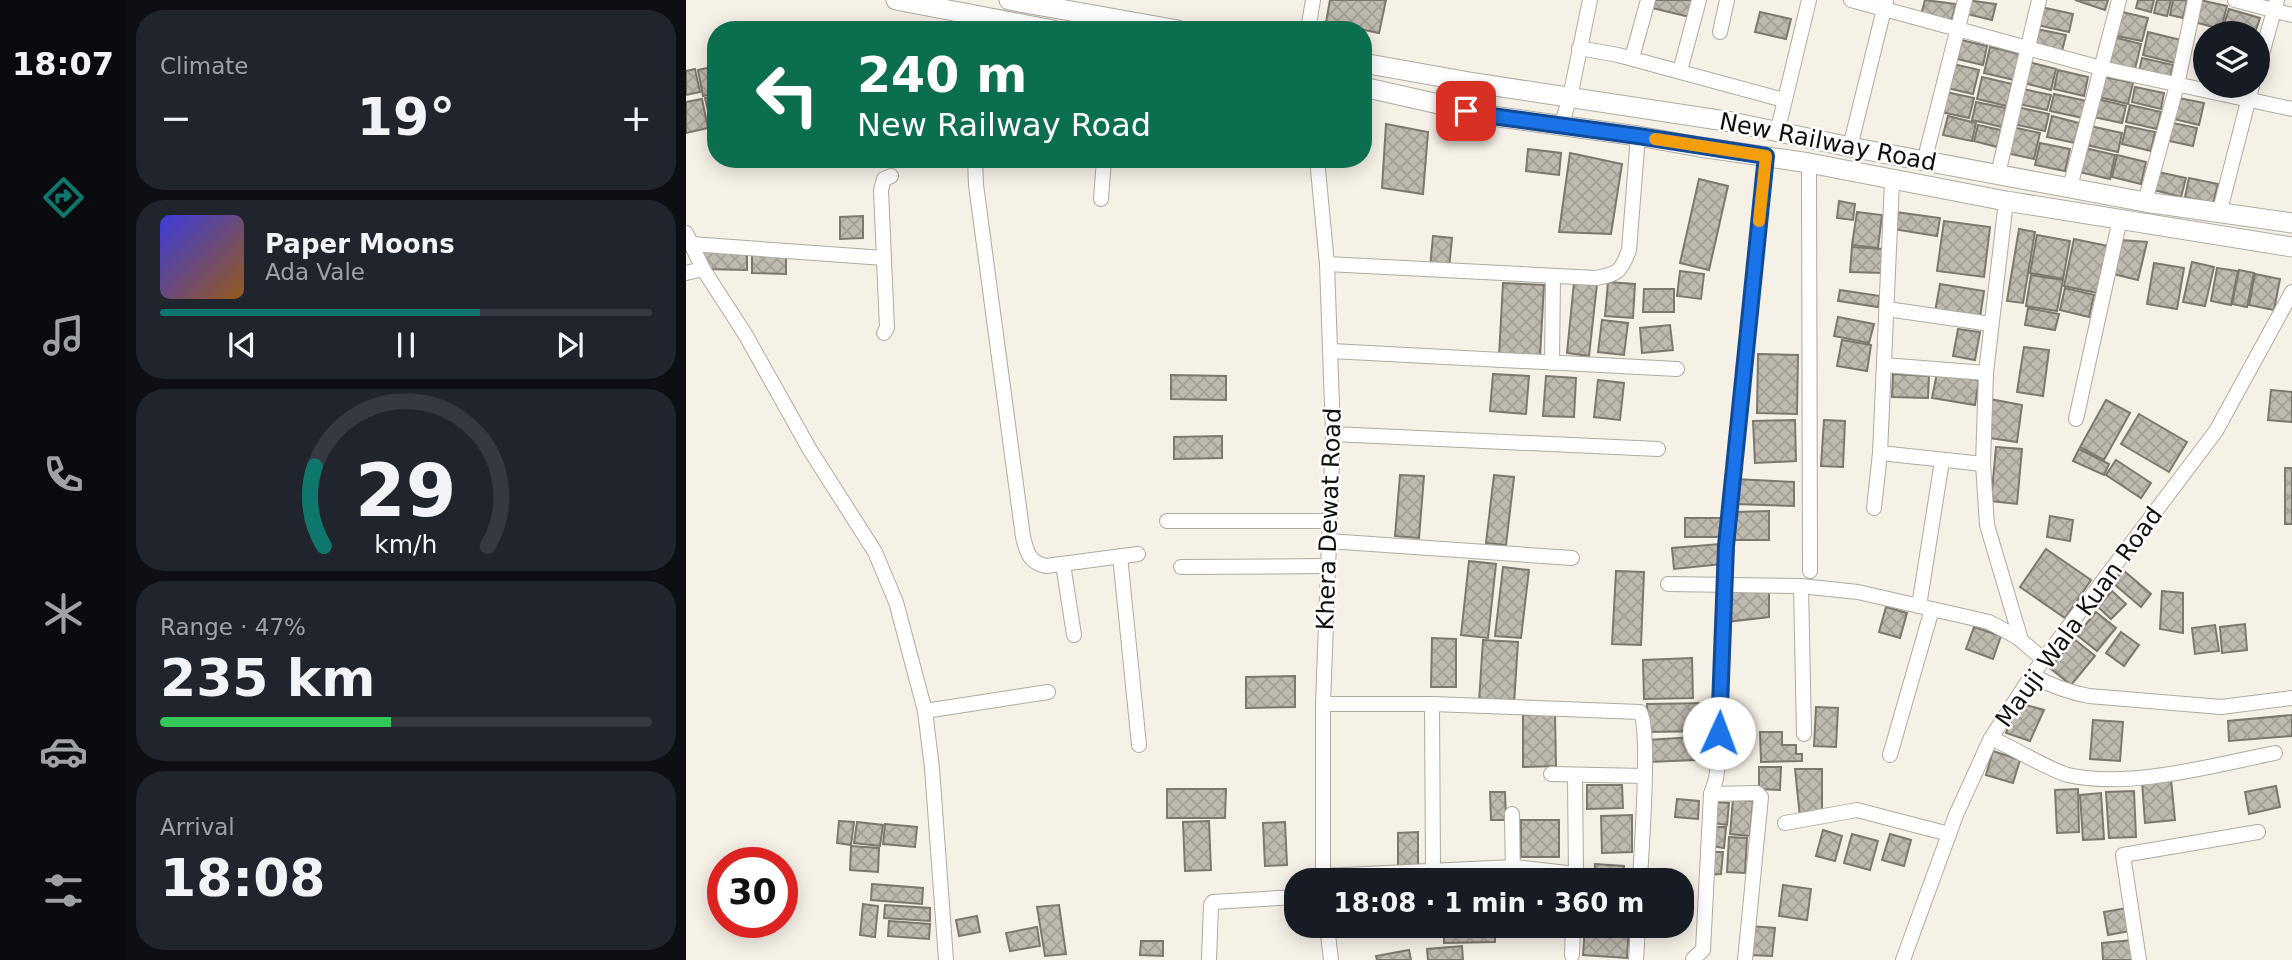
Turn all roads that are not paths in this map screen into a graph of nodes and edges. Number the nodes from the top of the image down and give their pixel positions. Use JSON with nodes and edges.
{"nodes":[{"id":1,"x":897,"y":0,"type":"edge"},
{"id":2,"x":1009,"y":0,"type":"edge"},
{"id":3,"x":1313,"y":0,"type":"edge"},
{"id":4,"x":1590,"y":0,"type":"edge"},
{"id":5,"x":1648,"y":0,"type":"edge"},
{"id":6,"x":1699,"y":0,"type":"edge"},
{"id":7,"x":1727,"y":0,"type":"edge"},
{"id":8,"x":1809,"y":0,"type":"edge"},
{"id":9,"x":1851,"y":0,"type":"edge"},
{"id":10,"x":1965,"y":0,"type":"edge"},
{"id":11,"x":2039,"y":0,"type":"edge"},
{"id":12,"x":2119,"y":0,"type":"edge"},
{"id":13,"x":2195,"y":0,"type":"edge"},
{"id":14,"x":2235,"y":0,"type":"edge"},
{"id":15,"x":1886,"y":4,"type":"edge"},
{"id":16,"x":2276,"y":5,"type":"edge"},
{"id":17,"x":2292,"y":15,"type":"edge"},
{"id":18,"x":981,"y":21,"type":"edge"},
{"id":19,"x":1127,"y":21,"type":"edge"},
{"id":20,"x":1310,"y":21,"type":"edge"},
{"id":21,"x":2270,"y":26,"type":"edge"},
{"id":22,"x":1958,"y":30,"type":"junction"},
{"id":23,"x":1720,"y":32,"type":"dead end"},
{"id":24,"x":1579,"y":48,"type":"junction"},
{"id":25,"x":2028,"y":49,"type":"junction"},
{"id":26,"x":1632,"y":58,"type":"junction"},
{"id":27,"x":1372,"y":64,"type":"edge"},
{"id":28,"x":2101,"y":68,"type":"junction"},
{"id":29,"x":1680,"y":71,"type":"junction"},
{"id":30,"x":2177,"y":85,"type":"junction"},
{"id":31,"x":2193,"y":87,"type":"edge"},
{"id":32,"x":1372,"y":89,"type":"edge"},
{"id":33,"x":1570,"y":97,"type":"junction"},
{"id":34,"x":2249,"y":98,"type":"edge"},
{"id":35,"x":2263,"y":98,"type":"edge"},
{"id":36,"x":1784,"y":100,"type":"junction"},
{"id":37,"x":2292,"y":109,"type":"edge"},
{"id":38,"x":1560,"y":126,"type":"junction"},
{"id":39,"x":1777,"y":133,"type":"junction"},
{"id":40,"x":1638,"y":136,"type":"junction"},
{"id":41,"x":1850,"y":148,"type":"junction"},
{"id":42,"x":1766,"y":156,"type":"junction"},
{"id":43,"x":1924,"y":162,"type":"junction"},
{"id":44,"x":1809,"y":163,"type":"junction"},
{"id":45,"x":975,"y":168,"type":"edge"},
{"id":46,"x":1103,"y":168,"type":"edge"},
{"id":47,"x":1318,"y":168,"type":"edge"},
{"id":48,"x":1998,"y":174,"type":"junction"},
{"id":49,"x":891,"y":176,"type":"dead end"},
{"id":50,"x":1892,"y":181,"type":"junction"},
{"id":51,"x":2070,"y":187,"type":"junction"},
{"id":52,"x":1101,"y":199,"type":"dead end"},
{"id":53,"x":2006,"y":201,"type":"junction"},
{"id":54,"x":2145,"y":202,"type":"junction"},
{"id":55,"x":2219,"y":214,"type":"junction"},
{"id":56,"x":2120,"y":219,"type":"junction"},
{"id":57,"x":2292,"y":223,"type":"edge"},
{"id":58,"x":688,"y":239,"type":"edge"},
{"id":59,"x":2292,"y":247,"type":"edge"},
{"id":60,"x":884,"y":258,"type":"junction"},
{"id":61,"x":1327,"y":264,"type":"junction"},
{"id":62,"x":702,"y":269,"type":"junction"},
{"id":63,"x":686,"y":273,"type":"edge"},
{"id":64,"x":1553,"y":276,"type":"junction"},
{"id":65,"x":2292,"y":292,"type":"edge"},
{"id":66,"x":1887,"y":309,"type":"junction"},
{"id":67,"x":1991,"y":324,"type":"junction"},
{"id":68,"x":884,"y":332,"type":"dead end"},
{"id":69,"x":1331,"y":351,"type":"junction"},
{"id":70,"x":1552,"y":363,"type":"junction"},
{"id":71,"x":1884,"y":365,"type":"junction"},
{"id":72,"x":1677,"y":369,"type":"dead end"},
{"id":73,"x":1986,"y":373,"type":"junction"},
{"id":74,"x":2076,"y":419,"type":"dead end"},
{"id":75,"x":1333,"y":434,"type":"junction"},
{"id":76,"x":1658,"y":449,"type":"dead end"},
{"id":77,"x":1880,"y":453,"type":"junction"},
{"id":78,"x":1942,"y":461,"type":"junction"},
{"id":79,"x":1983,"y":464,"type":"junction"},
{"id":80,"x":1874,"y":508,"type":"dead end"},
{"id":81,"x":1167,"y":521,"type":"dead end"},
{"id":82,"x":1329,"y":521,"type":"junction"},
{"id":83,"x":1328,"y":541,"type":"junction"},
{"id":84,"x":1138,"y":554,"type":"dead end"},
{"id":85,"x":1120,"y":556,"type":"junction"},
{"id":86,"x":1572,"y":558,"type":"dead end"},
{"id":87,"x":1063,"y":564,"type":"junction"},
{"id":88,"x":1328,"y":566,"type":"junction"},
{"id":89,"x":1181,"y":567,"type":"dead end"},
{"id":90,"x":1810,"y":571,"type":"dead end"},
{"id":91,"x":1668,"y":584,"type":"dead end"},
{"id":92,"x":1724,"y":586,"type":"junction"},
{"id":93,"x":1801,"y":586,"type":"junction"},
{"id":94,"x":1925,"y":608,"type":"junction"},
{"id":95,"x":1074,"y":635,"type":"dead end"},
{"id":96,"x":2021,"y":640,"type":"junction"},
{"id":97,"x":2044,"y":660,"type":"junction"},
{"id":98,"x":2032,"y":675,"type":"junction"},
{"id":99,"x":1048,"y":692,"type":"dead end"},
{"id":100,"x":2292,"y":698,"type":"edge"},
{"id":101,"x":1323,"y":704,"type":"junction"},
{"id":102,"x":1432,"y":704,"type":"junction"},
{"id":103,"x":925,"y":711,"type":"junction"},
{"id":104,"x":1804,"y":734,"type":"dead end"},
{"id":105,"x":1992,"y":737,"type":"junction"},
{"id":106,"x":1139,"y":745,"type":"dead end"},
{"id":107,"x":2275,"y":753,"type":"dead end"},
{"id":108,"x":1890,"y":755,"type":"dead end"},
{"id":109,"x":1550,"y":774,"type":"dead end"},
{"id":110,"x":1575,"y":775,"type":"junction"},
{"id":111,"x":1644,"y":776,"type":"junction"},
{"id":112,"x":1711,"y":794,"type":"junction"},
{"id":113,"x":1512,"y":814,"type":"dead end"},
{"id":114,"x":1785,"y":823,"type":"dead end"},
{"id":115,"x":2258,"y":832,"type":"dead end"},
{"id":116,"x":1949,"y":834,"type":"junction"},
{"id":117,"x":1323,"y":868,"type":"edge"},
{"id":118,"x":1433,"y":868,"type":"edge"},
{"id":119,"x":1513,"y":868,"type":"edge"},
{"id":120,"x":1576,"y":868,"type":"edge"},
{"id":121,"x":1640,"y":868,"type":"edge"},
{"id":122,"x":1284,"y":898,"type":"edge"},
{"id":123,"x":1329,"y":938,"type":"edge"},
{"id":124,"x":1573,"y":938,"type":"edge"},
{"id":125,"x":1637,"y":938,"type":"edge"},
{"id":126,"x":1572,"y":956,"type":"dead end"},
{"id":127,"x":1693,"y":959,"type":"edge"},
{"id":128,"x":946,"y":960,"type":"edge"},
{"id":129,"x":1209,"y":960,"type":"edge"},
{"id":130,"x":1331,"y":960,"type":"edge"},
{"id":131,"x":1636,"y":960,"type":"edge"},
{"id":132,"x":1745,"y":960,"type":"edge"},
{"id":133,"x":1903,"y":960,"type":"edge"},
{"id":134,"x":2139,"y":960,"type":"edge"}],
"edges":[{"from":1,"to":18,"type":"main road"},
{"from":2,"to":19,"type":"main road"},
{"from":3,"to":20,"type":"street"},
{"from":4,"to":24,"type":"street"},
{"from":5,"to":26,"type":"street"},
{"from":6,"to":29,"type":"street"},
{"from":7,"to":23,"type":"street"},
{"from":8,"to":36,"type":"street"},
{"from":9,"to":15,"type":"street"},
{"from":10,"to":22,"type":"street"},
{"from":11,"to":25,"type":"street"},
{"from":12,"to":28,"type":"street"},
{"from":13,"to":30,"type":"street"},
{"from":14,"to":16,"type":"street"},
{"from":15,"to":22,"type":"street"},
{"from":15,"to":41,"type":"street"},
{"from":16,"to":17,"type":"street"},
{"from":16,"to":21,"type":"street"},
{"from":22,"to":25,"type":"street"},
{"from":22,"to":43,"type":"street"},
{"from":24,"to":26,"type":"street"},
{"from":24,"to":33,"type":"street"},
{"from":25,"to":28,"type":"street"},
{"from":25,"to":48,"type":"street"},
{"from":26,"to":29,"type":"street"},
{"from":27,"to":33,"type":"main road","name":"New Railway Road"},
{"from":28,"to":30,"type":"street"},
{"from":28,"to":51,"type":"street"},
{"from":29,"to":36,"type":"street"},
{"from":30,"to":31,"type":"street"},
{"from":30,"to":54,"type":"street"},
{"from":32,"to":38,"type":"main road","name":"New Railway Road"},
{"from":33,"to":38,"type":"street"},
{"from":33,"to":39,"type":"main road","name":"New Railway Road"},
{"from":34,"to":55,"type":"street"},
{"from":35,"to":37,"type":"street"},
{"from":36,"to":39,"type":"street"},
{"from":38,"to":40,"type":"main road","name":"New Railway Road"},
{"from":39,"to":41,"type":"main road","name":"New Railway Road"},
{"from":40,"to":42,"type":"main road","name":"New Railway Road"},
{"from":40,"to":64,"type":"street"},
{"from":41,"to":43,"type":"main road","name":"New Railway Road"},
{"from":42,"to":44,"type":"main road","name":"New Railway Road"},
{"from":42,"to":92,"type":"street"},
{"from":43,"to":48,"type":"main road","name":"New Railway Road"},
{"from":44,"to":50,"type":"main road","name":"New Railway Road"},
{"from":44,"to":90,"type":"street"},
{"from":45,"to":87,"type":"street"},
{"from":46,"to":52,"type":"street"},
{"from":47,"to":61,"type":"street","name":"Khera Dewat Road"},
{"from":48,"to":51,"type":"main road","name":"New Railway Road"},
{"from":49,"to":60,"type":"street"},
{"from":50,"to":53,"type":"main road","name":"New Railway Road"},
{"from":50,"to":66,"type":"street"},
{"from":51,"to":54,"type":"main road","name":"New Railway Road"},
{"from":53,"to":56,"type":"main road","name":"New Railway Road"},
{"from":53,"to":67,"type":"street"},
{"from":54,"to":55,"type":"main road","name":"New Railway Road"},
{"from":55,"to":57,"type":"main road","name":"New Railway Road"},
{"from":56,"to":59,"type":"main road","name":"New Railway Road"},
{"from":56,"to":74,"type":"street"},
{"from":58,"to":60,"type":"street"},
{"from":58,"to":62,"type":"street"},
{"from":60,"to":68,"type":"street"},
{"from":61,"to":64,"type":"street"},
{"from":61,"to":69,"type":"street","name":"Khera Dewat Road"},
{"from":62,"to":63,"type":"street"},
{"from":62,"to":103,"type":"street"},
{"from":64,"to":70,"type":"street"},
{"from":65,"to":97,"type":"street","name":"Mauji Wala Kuan Road"},
{"from":66,"to":67,"type":"street"},
{"from":66,"to":71,"type":"street"},
{"from":67,"to":73,"type":"street"},
{"from":69,"to":70,"type":"street"},
{"from":69,"to":75,"type":"street","name":"Khera Dewat Road"},
{"from":70,"to":72,"type":"street"},
{"from":71,"to":73,"type":"street"},
{"from":71,"to":77,"type":"street"},
{"from":73,"to":79,"type":"street"},
{"from":75,"to":76,"type":"street"},
{"from":75,"to":82,"type":"street","name":"Khera Dewat Road"},
{"from":77,"to":78,"type":"street"},
{"from":77,"to":80,"type":"street"},
{"from":78,"to":79,"type":"street"},
{"from":78,"to":94,"type":"street"},
{"from":79,"to":96,"type":"street"},
{"from":81,"to":82,"type":"street"},
{"from":82,"to":83,"type":"street","name":"Khera Dewat Road"},
{"from":83,"to":86,"type":"street"},
{"from":83,"to":88,"type":"street","name":"Khera Dewat Road"},
{"from":84,"to":85,"type":"street"},
{"from":85,"to":87,"type":"street"},
{"from":85,"to":106,"type":"street"},
{"from":87,"to":95,"type":"street"},
{"from":88,"to":89,"type":"street"},
{"from":88,"to":101,"type":"street","name":"Khera Dewat Road"},
{"from":91,"to":92,"type":"street"},
{"from":92,"to":93,"type":"street"},
{"from":92,"to":112,"type":"street"},
{"from":93,"to":94,"type":"street"},
{"from":93,"to":104,"type":"street"},
{"from":94,"to":96,"type":"street"},
{"from":94,"to":108,"type":"street"},
{"from":96,"to":97,"type":"street"},
{"from":97,"to":98,"type":"street","name":"Mauji Wala Kuan Road"},
{"from":98,"to":100,"type":"street"},
{"from":98,"to":105,"type":"street","name":"Mauji Wala Kuan Road"},
{"from":99,"to":103,"type":"street"},
{"from":101,"to":102,"type":"street"},
{"from":101,"to":117,"type":"street","name":"Khera Dewat Road"},
{"from":102,"to":111,"type":"street"},
{"from":102,"to":118,"type":"street"},
{"from":103,"to":128,"type":"street"},
{"from":105,"to":107,"type":"street"},
{"from":105,"to":116,"type":"street","name":"Mauji Wala Kuan Road"},
{"from":109,"to":110,"type":"street"},
{"from":110,"to":111,"type":"street"},
{"from":110,"to":120,"type":"street"},
{"from":111,"to":121,"type":"street"},
{"from":112,"to":127,"type":"street"},
{"from":112,"to":132,"type":"street"},
{"from":113,"to":119,"type":"street"},
{"from":114,"to":116,"type":"street"},
{"from":115,"to":134,"type":"street"},
{"from":116,"to":133,"type":"street","name":"Mauji Wala Kuan Road"},
{"from":122,"to":129,"type":"street"},
{"from":123,"to":130,"type":"street"},
{"from":124,"to":126,"type":"street"},
{"from":125,"to":131,"type":"street"}]}
